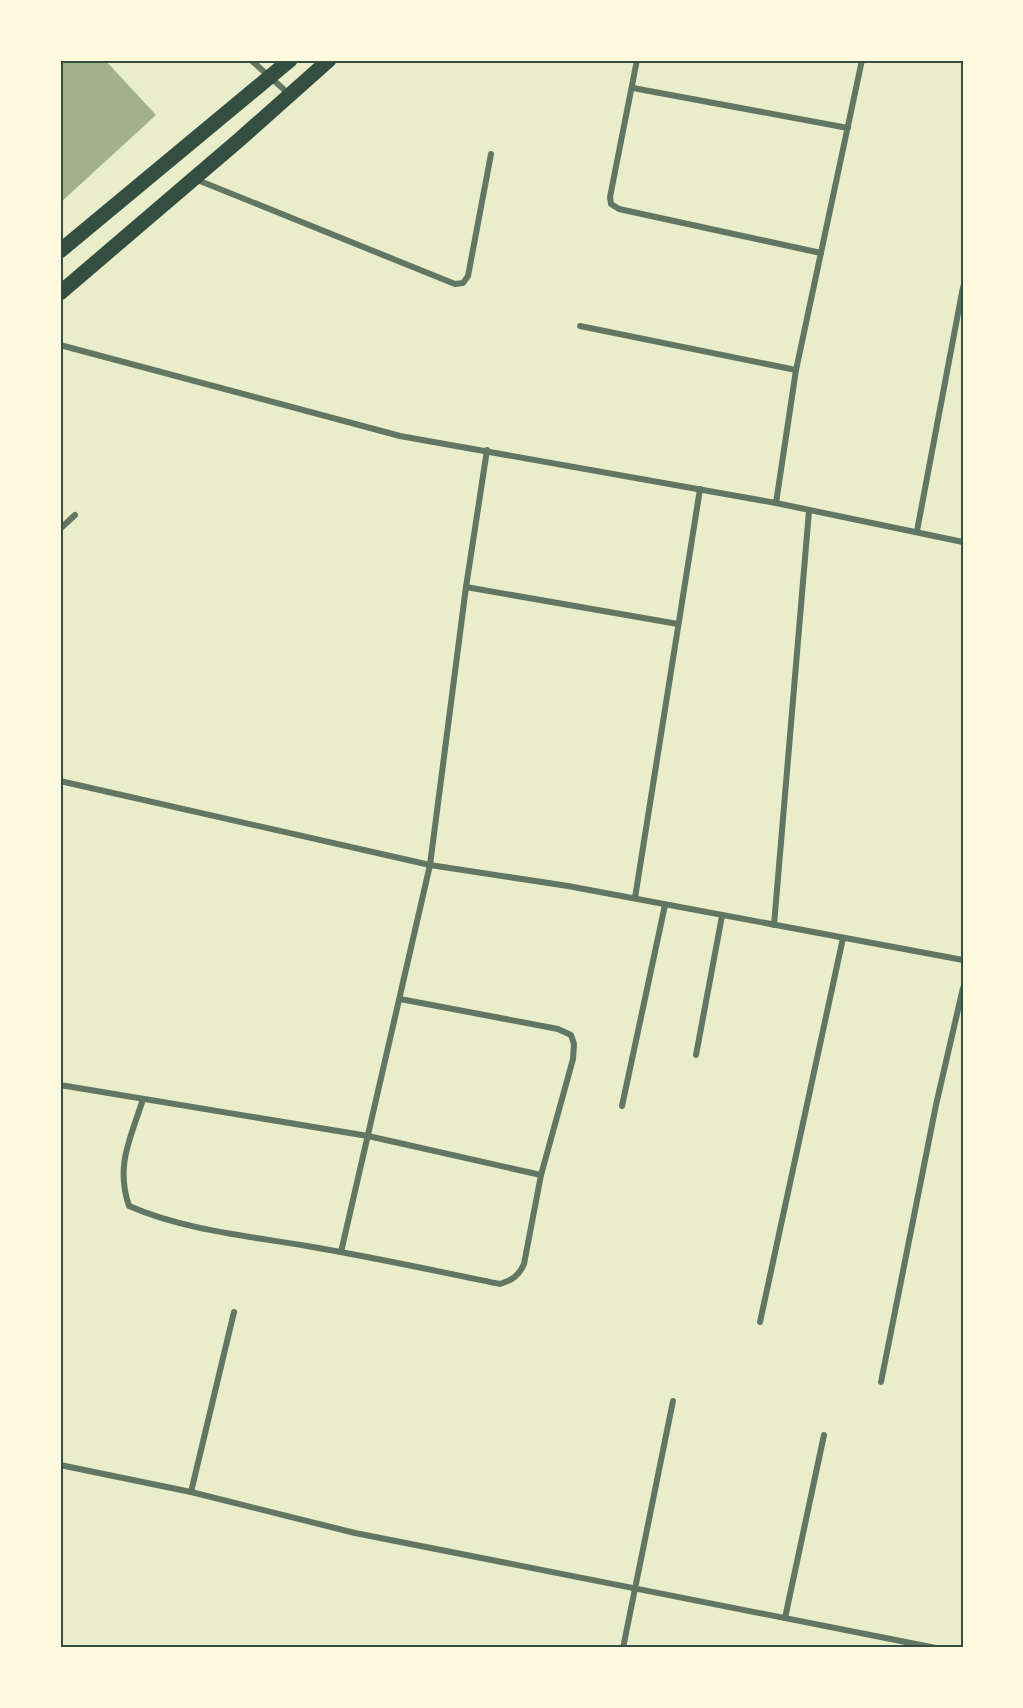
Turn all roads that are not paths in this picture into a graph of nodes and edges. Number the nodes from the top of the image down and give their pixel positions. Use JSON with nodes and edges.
{"nodes":[{"id":1,"x":251,"y":60,"type":"edge"},
{"id":2,"x":290,"y":60,"type":"edge"},
{"id":3,"x":329,"y":60,"type":"edge"},
{"id":4,"x":637,"y":60,"type":"edge"},
{"id":5,"x":862,"y":60,"type":"edge"},
{"id":6,"x":271,"y":78,"type":"junction"},
{"id":7,"x":633,"y":87,"type":"junction"},
{"id":8,"x":290,"y":95,"type":"junction"},
{"id":9,"x":848,"y":128,"type":"junction"},
{"id":10,"x":491,"y":154,"type":"dead end"},
{"id":11,"x":194,"y":179,"type":"junction"},
{"id":12,"x":60,"y":251,"type":"edge"},
{"id":13,"x":821,"y":253,"type":"junction"},
{"id":14,"x":963,"y":287,"type":"edge"},
{"id":15,"x":60,"y":292,"type":"edge"},
{"id":16,"x":580,"y":326,"type":"dead end"},
{"id":17,"x":60,"y":345,"type":"edge"},
{"id":18,"x":796,"y":370,"type":"junction"},
{"id":19,"x":487,"y":450,"type":"junction"},
{"id":20,"x":700,"y":489,"type":"junction"},
{"id":21,"x":776,"y":503,"type":"junction"},
{"id":22,"x":809,"y":511,"type":"junction"},
{"id":23,"x":75,"y":515,"type":"dead end"},
{"id":24,"x":60,"y":529,"type":"edge"},
{"id":25,"x":917,"y":531,"type":"junction"},
{"id":26,"x":963,"y":542,"type":"edge"},
{"id":27,"x":466,"y":587,"type":"junction"},
{"id":28,"x":678,"y":624,"type":"junction"},
{"id":29,"x":60,"y":781,"type":"edge"},
{"id":30,"x":430,"y":866,"type":"junction"},
{"id":31,"x":635,"y":898,"type":"junction"},
{"id":32,"x":665,"y":904,"type":"junction"},
{"id":33,"x":722,"y":915,"type":"junction"},
{"id":34,"x":774,"y":925,"type":"junction"},
{"id":35,"x":843,"y":938,"type":"junction"},
{"id":36,"x":963,"y":960,"type":"edge"},
{"id":37,"x":963,"y":988,"type":"edge"},
{"id":38,"x":400,"y":999,"type":"junction"},
{"id":39,"x":696,"y":1055,"type":"dead end"},
{"id":40,"x":60,"y":1085,"type":"edge"},
{"id":41,"x":143,"y":1099,"type":"junction"},
{"id":42,"x":622,"y":1106,"type":"dead end"},
{"id":43,"x":368,"y":1137,"type":"junction"},
{"id":44,"x":541,"y":1175,"type":"junction"},
{"id":45,"x":340,"y":1252,"type":"junction"},
{"id":46,"x":234,"y":1312,"type":"dead end"},
{"id":47,"x":760,"y":1322,"type":"dead end"},
{"id":48,"x":881,"y":1382,"type":"dead end"},
{"id":49,"x":674,"y":1401,"type":"dead end"},
{"id":50,"x":825,"y":1435,"type":"dead end"},
{"id":51,"x":60,"y":1465,"type":"edge"},
{"id":52,"x":191,"y":1492,"type":"junction"},
{"id":53,"x":637,"y":1588,"type":"junction"},
{"id":54,"x":785,"y":1618,"type":"junction"},
{"id":55,"x":623,"y":1648,"type":"edge"},
{"id":56,"x":936,"y":1648,"type":"edge"}],
"edges":[{"from":1,"to":6,"type":"street"},
{"from":2,"to":6,"type":"main road"},
{"from":3,"to":8,"type":"main road"},
{"from":4,"to":7,"type":"street"},
{"from":5,"to":9,"type":"street"},
{"from":6,"to":8,"type":"street"},
{"from":6,"to":12,"type":"main road"},
{"from":7,"to":9,"type":"street"},
{"from":7,"to":13,"type":"street"},
{"from":8,"to":11,"type":"main road"},
{"from":9,"to":13,"type":"street"},
{"from":10,"to":11,"type":"street"},
{"from":11,"to":15,"type":"main road"},
{"from":13,"to":18,"type":"street"},
{"from":14,"to":25,"type":"street"},
{"from":16,"to":18,"type":"street"},
{"from":17,"to":19,"type":"street"},
{"from":18,"to":21,"type":"street"},
{"from":19,"to":20,"type":"street"},
{"from":19,"to":27,"type":"street"},
{"from":20,"to":21,"type":"street"},
{"from":20,"to":28,"type":"street"},
{"from":21,"to":22,"type":"street"},
{"from":22,"to":25,"type":"street"},
{"from":22,"to":34,"type":"street"},
{"from":23,"to":24,"type":"street"},
{"from":25,"to":26,"type":"street"},
{"from":27,"to":28,"type":"street"},
{"from":27,"to":30,"type":"street"},
{"from":28,"to":31,"type":"street"},
{"from":29,"to":30,"type":"street"},
{"from":30,"to":31,"type":"street"},
{"from":30,"to":38,"type":"street"},
{"from":31,"to":32,"type":"street"},
{"from":32,"to":33,"type":"street"},
{"from":32,"to":42,"type":"street"},
{"from":33,"to":34,"type":"street"},
{"from":33,"to":39,"type":"street"},
{"from":34,"to":35,"type":"street"},
{"from":35,"to":36,"type":"street"},
{"from":35,"to":47,"type":"street"},
{"from":37,"to":48,"type":"street"},
{"from":38,"to":43,"type":"street"},
{"from":38,"to":44,"type":"street"},
{"from":40,"to":41,"type":"street"},
{"from":41,"to":43,"type":"street"},
{"from":41,"to":45,"type":"street"},
{"from":43,"to":44,"type":"street"},
{"from":43,"to":45,"type":"street"},
{"from":44,"to":45,"type":"street"},
{"from":46,"to":52,"type":"street"},
{"from":49,"to":53,"type":"street"},
{"from":50,"to":54,"type":"street"},
{"from":51,"to":52,"type":"street"},
{"from":52,"to":53,"type":"street"},
{"from":53,"to":54,"type":"street"},
{"from":53,"to":55,"type":"street"},
{"from":54,"to":56,"type":"street"}]}
